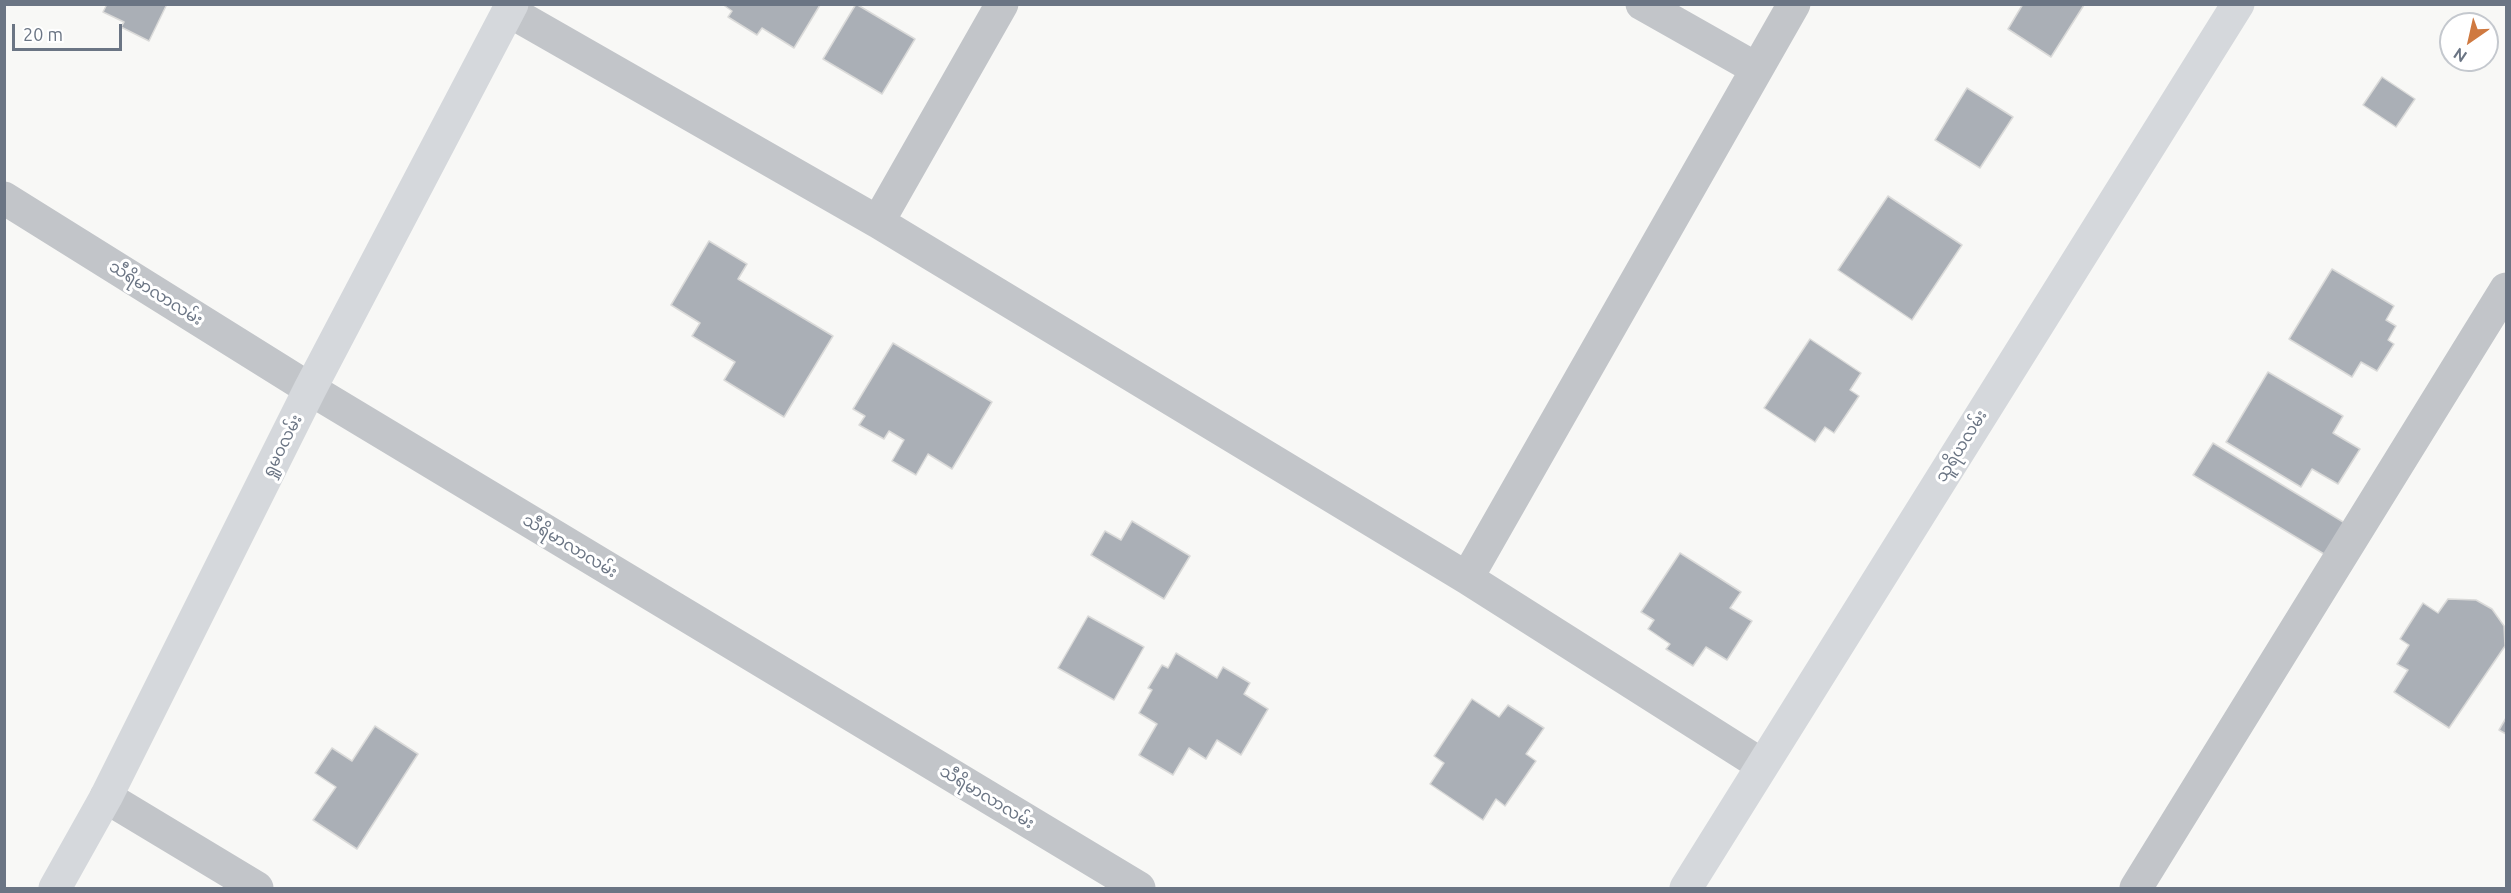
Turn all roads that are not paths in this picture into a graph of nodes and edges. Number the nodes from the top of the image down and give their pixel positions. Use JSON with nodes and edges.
{"nodes":[{"id":1,"x":1002,"y":4,"type":"edge"},
{"id":2,"x":1642,"y":4,"type":"edge"},
{"id":3,"x":1794,"y":4,"type":"edge"},
{"id":4,"x":2238,"y":4,"type":"edge"},
{"id":5,"x":510,"y":8,"type":"edge"},
{"id":6,"x":1758,"y":69,"type":"junction"},
{"id":7,"x":4,"y":198,"type":"edge"},
{"id":8,"x":878,"y":222,"type":"junction"},
{"id":9,"x":2506,"y":290,"type":"edge"},
{"id":10,"x":310,"y":389,"type":"junction"},
{"id":11,"x":1467,"y":578,"type":"junction"},
{"id":12,"x":1762,"y":765,"type":"junction"},
{"id":13,"x":106,"y":797,"type":"junction"},
{"id":14,"x":55,"y":888,"type":"edge"},
{"id":15,"x":256,"y":888,"type":"edge"},
{"id":16,"x":1139,"y":888,"type":"edge"},
{"id":17,"x":1686,"y":888,"type":"edge"},
{"id":18,"x":2136,"y":888,"type":"edge"}],
"edges":[{"from":1,"to":8,"type":"street"},
{"from":2,"to":6,"type":"street"},
{"from":3,"to":6,"type":"street"},
{"from":4,"to":12,"type":"street","name":"သူရိယလမ်း"},
{"from":5,"to":8,"type":"street"},
{"from":5,"to":10,"type":"street","name":"ရှုမဝလမ်း"},
{"from":6,"to":11,"type":"street"},
{"from":7,"to":10,"type":"street","name":"သီရိမာလာလမ်း"},
{"from":8,"to":11,"type":"street"},
{"from":9,"to":18,"type":"street"},
{"from":10,"to":13,"type":"street","name":"ရှုမဝလမ်း"},
{"from":10,"to":16,"type":"street","name":"သီရိမာလာလမ်း"},
{"from":11,"to":12,"type":"street"},
{"from":12,"to":17,"type":"street","name":"သူရိယလမ်း"},
{"from":13,"to":14,"type":"street","name":"ရှုမဝလမ်း"},
{"from":13,"to":15,"type":"street"}]}
